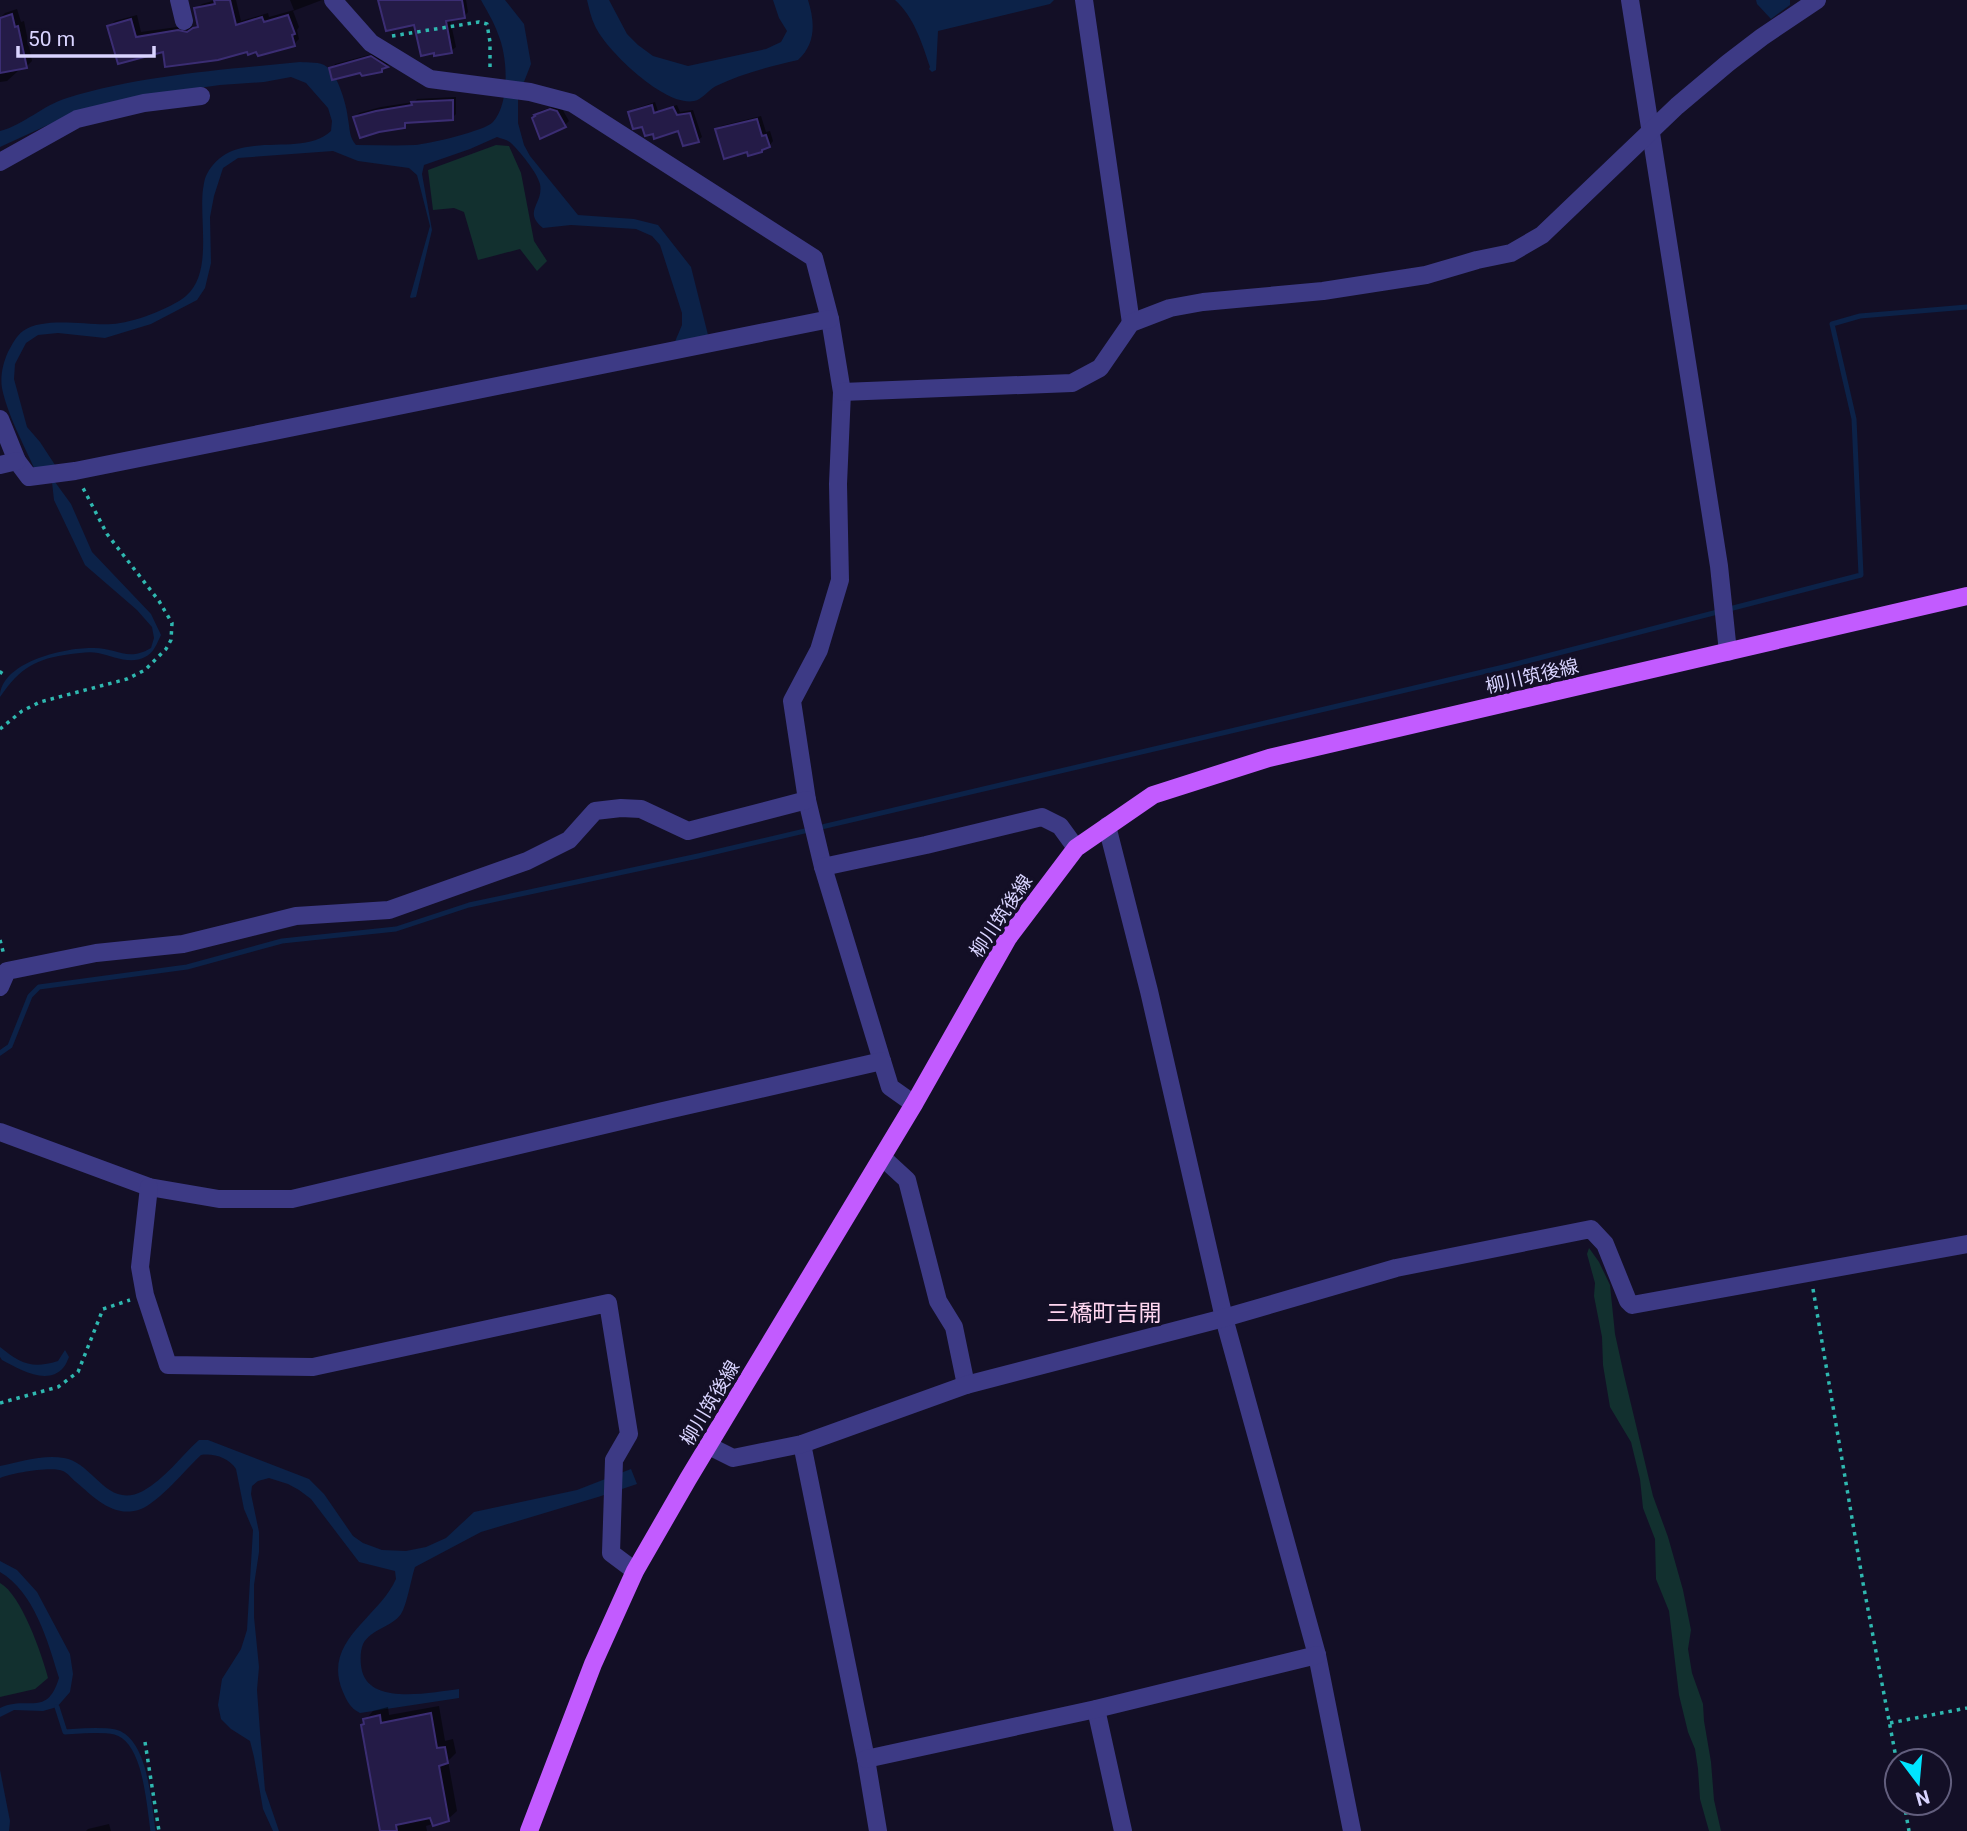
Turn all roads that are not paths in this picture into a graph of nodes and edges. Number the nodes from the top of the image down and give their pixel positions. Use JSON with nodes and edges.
{"nodes":[{"id":1,"x":179,"y":0,"type":"edge"},
{"id":2,"x":333,"y":0,"type":"edge"},
{"id":3,"x":1084,"y":0,"type":"edge"},
{"id":4,"x":1630,"y":0,"type":"edge"},
{"id":5,"x":1810,"y":4,"type":"edge"},
{"id":6,"x":184,"y":22,"type":"dead end"},
{"id":7,"x":201,"y":96,"type":"dead end"},
{"id":8,"x":1651,"y":131,"type":"junction"},
{"id":9,"x":0,"y":162,"type":"edge"},
{"id":10,"x":830,"y":319,"type":"junction"},
{"id":11,"x":1131,"y":323,"type":"junction"},
{"id":12,"x":842,"y":392,"type":"junction"},
{"id":13,"x":0,"y":419,"type":"edge"},
{"id":14,"x":9,"y":463,"type":"edge"},
{"id":15,"x":1967,"y":596,"type":"edge"},
{"id":16,"x":1728,"y":652,"type":"junction"},
{"id":17,"x":807,"y":800,"type":"junction"},
{"id":18,"x":1107,"y":826,"type":"junction"},
{"id":19,"x":1076,"y":848,"type":"junction"},
{"id":20,"x":823,"y":867,"type":"junction"},
{"id":21,"x":0,"y":986,"type":"edge"},
{"id":22,"x":882,"y":1061,"type":"junction"},
{"id":23,"x":914,"y":1104,"type":"junction"},
{"id":24,"x":0,"y":1132,"type":"edge"},
{"id":25,"x":882,"y":1157,"type":"junction"},
{"id":26,"x":149,"y":1186,"type":"junction"},
{"id":27,"x":1967,"y":1244,"type":"edge"},
{"id":28,"x":1224,"y":1318,"type":"junction"},
{"id":29,"x":966,"y":1385,"type":"junction"},
{"id":30,"x":802,"y":1444,"type":"junction"},
{"id":31,"x":709,"y":1446,"type":"junction"},
{"id":32,"x":635,"y":1571,"type":"junction"},
{"id":33,"x":1317,"y":1655,"type":"junction"},
{"id":34,"x":1096,"y":1709,"type":"junction"},
{"id":35,"x":866,"y":1759,"type":"junction"},
{"id":36,"x":529,"y":1831,"type":"edge"},
{"id":37,"x":878,"y":1831,"type":"edge"},
{"id":38,"x":1124,"y":1831,"type":"edge"},
{"id":39,"x":1352,"y":1831,"type":"edge"}],
"edges":[{"from":1,"to":6,"type":"street"},
{"from":2,"to":10,"type":"street"},
{"from":3,"to":11,"type":"street"},
{"from":4,"to":8,"type":"street"},
{"from":5,"to":8,"type":"street"},
{"from":7,"to":9,"type":"street"},
{"from":8,"to":11,"type":"street"},
{"from":8,"to":16,"type":"street"},
{"from":10,"to":12,"type":"street"},
{"from":10,"to":14,"type":"street"},
{"from":11,"to":12,"type":"street"},
{"from":12,"to":17,"type":"street"},
{"from":13,"to":14,"type":"street"},
{"from":15,"to":16,"type":"main road","name":"柳川筑後線"},
{"from":16,"to":18,"type":"main road","name":"柳川筑後線"},
{"from":17,"to":20,"type":"street"},
{"from":17,"to":21,"type":"street"},
{"from":18,"to":19,"type":"main road","name":"柳川筑後線"},
{"from":18,"to":28,"type":"street"},
{"from":19,"to":20,"type":"street"},
{"from":19,"to":23,"type":"main road","name":"柳川筑後線"},
{"from":20,"to":22,"type":"street"},
{"from":22,"to":23,"type":"street"},
{"from":22,"to":26,"type":"street"},
{"from":23,"to":25,"type":"main road","name":"柳川筑後線"},
{"from":24,"to":26,"type":"street"},
{"from":25,"to":29,"type":"street"},
{"from":25,"to":31,"type":"main road","name":"柳川筑後線"},
{"from":26,"to":32,"type":"street"},
{"from":27,"to":28,"type":"street"},
{"from":28,"to":29,"type":"street"},
{"from":28,"to":33,"type":"street"},
{"from":29,"to":30,"type":"street"},
{"from":30,"to":31,"type":"street"},
{"from":30,"to":35,"type":"street"},
{"from":31,"to":32,"type":"main road","name":"柳川筑後線"},
{"from":32,"to":36,"type":"main road","name":"柳川筑後線"},
{"from":33,"to":34,"type":"street"},
{"from":33,"to":39,"type":"street"},
{"from":34,"to":35,"type":"street"},
{"from":34,"to":38,"type":"street"},
{"from":35,"to":37,"type":"street"}]}
